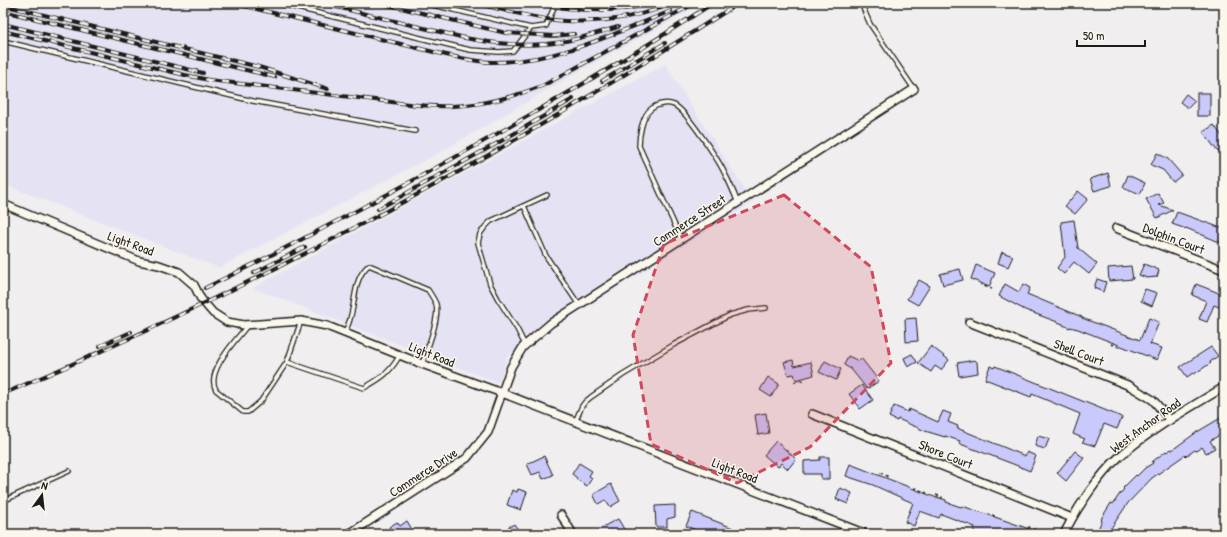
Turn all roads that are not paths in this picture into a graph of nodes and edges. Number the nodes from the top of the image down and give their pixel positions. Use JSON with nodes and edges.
{"nodes":[{"id":1,"x":278,"y":3,"type":"edge"},
{"id":2,"x":424,"y":3,"type":"edge"},
{"id":3,"x":556,"y":3,"type":"edge"},
{"id":4,"x":861,"y":3,"type":"edge"},
{"id":5,"x":531,"y":28,"type":"junction"},
{"id":6,"x":3,"y":41,"type":"edge"},
{"id":7,"x":914,"y":89,"type":"joint"},
{"id":8,"x":414,"y":131,"type":"dead end"},
{"id":9,"x":547,"y":195,"type":"dead end"},
{"id":10,"x":738,"y":203,"type":"junction"},
{"id":11,"x":3,"y":204,"type":"edge"},
{"id":12,"x":524,"y":206,"type":"junction"},
{"id":13,"x":1116,"y":228,"type":"dead end"},
{"id":14,"x":681,"y":239,"type":"junction"},
{"id":15,"x":1224,"y":270,"type":"edge"},
{"id":16,"x":579,"y":305,"type":"junction"},
{"id":17,"x":766,"y":308,"type":"dead end"},
{"id":18,"x":301,"y":320,"type":"junction"},
{"id":19,"x":969,"y":322,"type":"dead end"},
{"id":20,"x":248,"y":325,"type":"junction"},
{"id":21,"x":345,"y":333,"type":"junction"},
{"id":22,"x":526,"y":345,"type":"junction"},
{"id":23,"x":400,"y":355,"type":"junction"},
{"id":24,"x":287,"y":362,"type":"junction"},
{"id":25,"x":422,"y":364,"type":"junction"},
{"id":26,"x":1224,"y":387,"type":"edge"},
{"id":27,"x":502,"y":393,"type":"junction"},
{"id":28,"x":812,"y":414,"type":"dead end"},
{"id":29,"x":1170,"y":420,"type":"junction"},
{"id":30,"x":575,"y":422,"type":"junction"},
{"id":31,"x":70,"y":470,"type":"dead end"},
{"id":32,"x":3,"y":501,"type":"edge"},
{"id":33,"x":561,"y":515,"type":"dead end"},
{"id":34,"x":1072,"y":518,"type":"junction"},
{"id":35,"x":349,"y":534,"type":"edge"},
{"id":36,"x":573,"y":534,"type":"edge"},
{"id":37,"x":866,"y":534,"type":"edge"},
{"id":38,"x":1064,"y":534,"type":"edge"}],
"edges":[{"from":1,"to":5,"type":"lane"},
{"from":2,"to":5,"type":"lane"},
{"from":3,"to":5,"type":"lane"},
{"from":4,"to":7,"type":"lane"},
{"from":6,"to":8,"type":"lane"},
{"from":7,"to":10,"type":"street","name":"Commerce Street"},
{"from":9,"to":12,"type":"lane"},
{"from":10,"to":14,"type":"street","name":"Commerce Street"},
{"from":10,"to":14,"type":"lane"},
{"from":11,"to":20,"type":"street","name":"Light Road"},
{"from":12,"to":16,"type":"lane"},
{"from":12,"to":22,"type":"lane"},
{"from":13,"to":15,"type":"street","name":"Dolphin Court"},
{"from":14,"to":16,"type":"street","name":"Commerce Street"},
{"from":16,"to":22,"type":"street","name":"Commerce Street"},
{"from":17,"to":30,"type":"lane"},
{"from":18,"to":20,"type":"street","name":"Light Road"},
{"from":18,"to":21,"type":"street","name":"Light Road"},
{"from":18,"to":24,"type":"lane"},
{"from":19,"to":29,"type":"street","name":"Shell Court"},
{"from":20,"to":24,"type":"lane"},
{"from":21,"to":23,"type":"street","name":"Light Road"},
{"from":21,"to":25,"type":"lane"},
{"from":22,"to":27,"type":"street","name":"Commerce Street"},
{"from":23,"to":24,"type":"lane"},
{"from":23,"to":25,"type":"street","name":"Light Road"},
{"from":25,"to":27,"type":"street","name":"Light Road"},
{"from":26,"to":29,"type":"street","name":"West Anchor Road"},
{"from":27,"to":30,"type":"street","name":"Light Road"},
{"from":27,"to":35,"type":"street","name":"Commerce Drive"},
{"from":28,"to":34,"type":"street","name":"Shore Court"},
{"from":29,"to":34,"type":"street","name":"West Anchor Road"},
{"from":30,"to":37,"type":"street","name":"Light Road"},
{"from":31,"to":32,"type":"lane"},
{"from":33,"to":36,"type":"street"},
{"from":34,"to":38,"type":"street","name":"West Anchor Road"}]}
